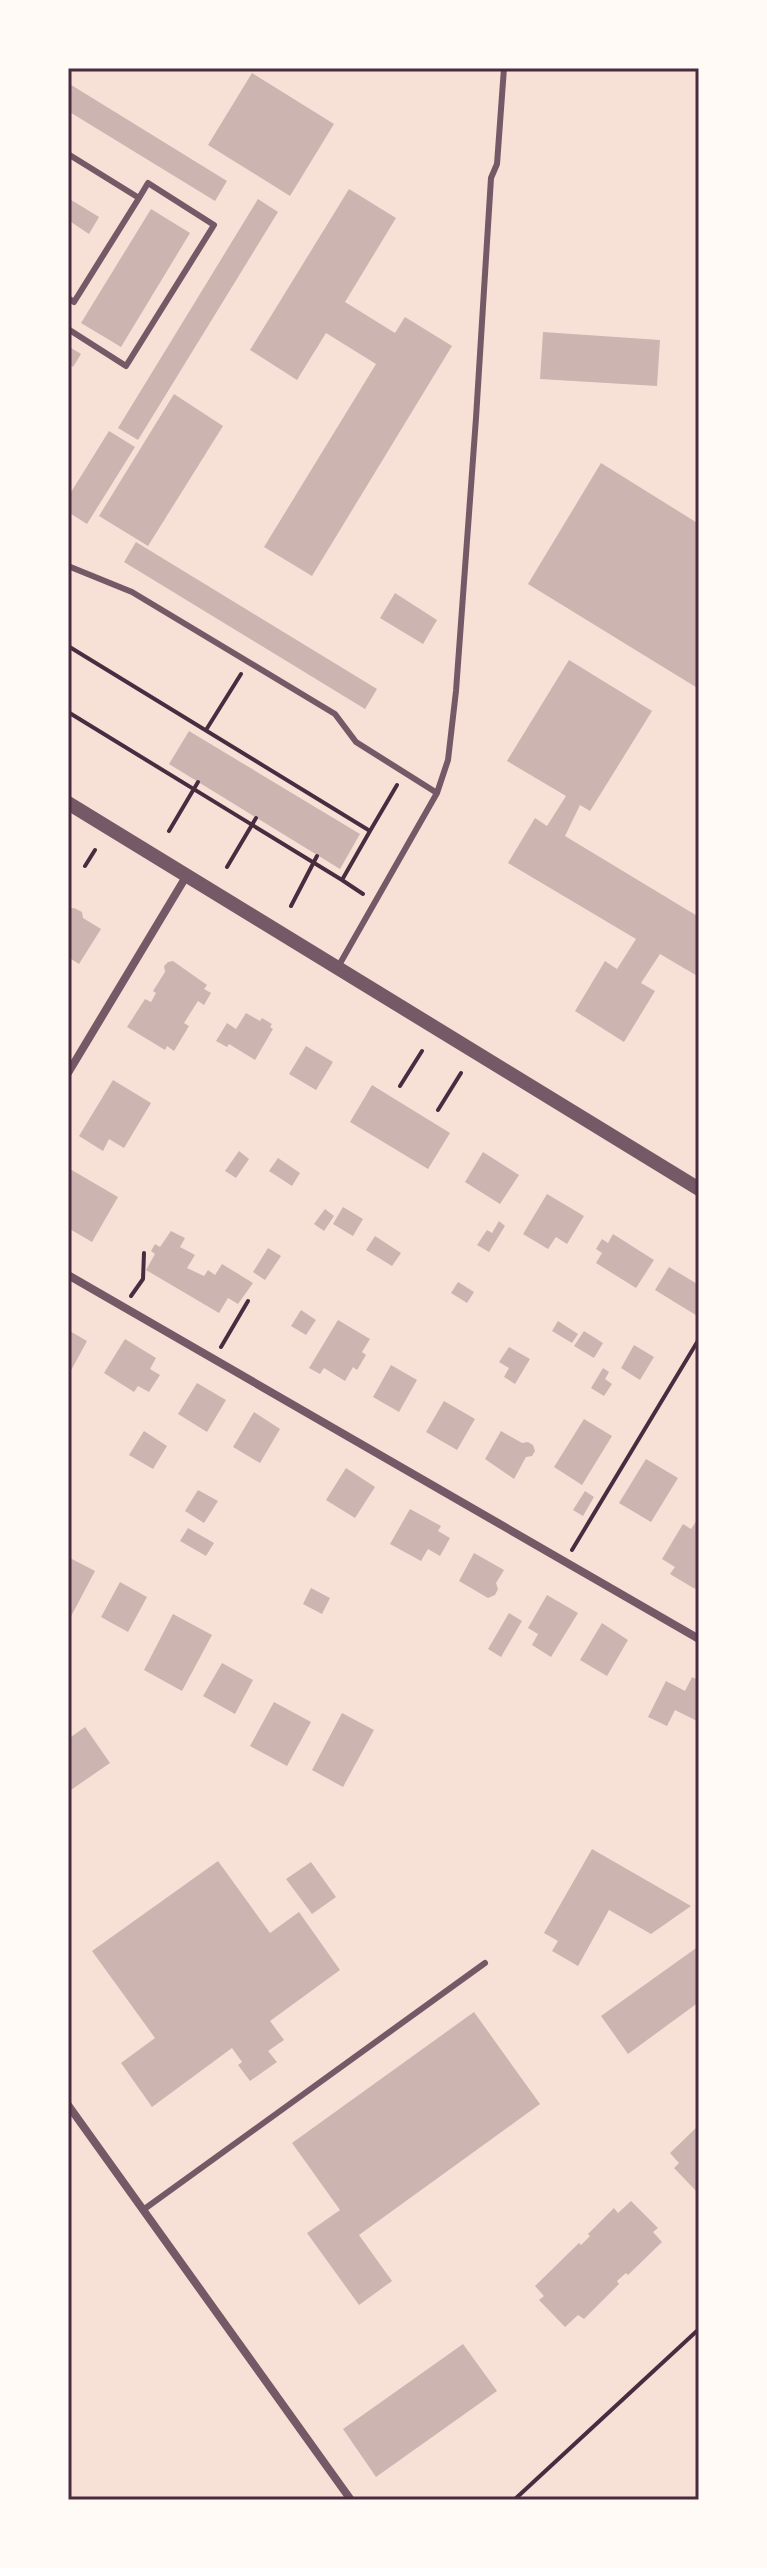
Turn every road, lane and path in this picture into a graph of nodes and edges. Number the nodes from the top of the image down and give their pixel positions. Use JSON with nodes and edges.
{"nodes":[{"id":1,"x":504,"y":68,"type":"edge"},
{"id":2,"x":68,"y":154,"type":"edge"},
{"id":3,"x":139,"y":198,"type":"junction"},
{"id":4,"x":68,"y":298,"type":"edge"},
{"id":5,"x":68,"y":329,"type":"edge"},
{"id":6,"x":68,"y":566,"type":"edge"},
{"id":7,"x":68,"y":646,"type":"edge"},
{"id":8,"x":248,"y":662,"type":"junction"},
{"id":9,"x":68,"y":712,"type":"edge"},
{"id":10,"x":206,"y":730,"type":"junction"},
{"id":11,"x":404,"y":773,"type":"junction"},
{"id":12,"x":198,"y":782,"type":"dead end"},
{"id":13,"x":193,"y":789,"type":"junction"},
{"id":14,"x":437,"y":793,"type":"junction"},
{"id":15,"x":68,"y":803,"type":"edge"},
{"id":16,"x":256,"y":818,"type":"dead end"},
{"id":17,"x":252,"y":826,"type":"junction"},
{"id":18,"x":169,"y":831,"type":"dead end"},
{"id":19,"x":370,"y":831,"type":"junction"},
{"id":20,"x":95,"y":850,"type":"dead end"},
{"id":21,"x":317,"y":856,"type":"dead end"},
{"id":22,"x":313,"y":865,"type":"junction"},
{"id":23,"x":85,"y":866,"type":"dead end"},
{"id":24,"x":227,"y":867,"type":"dead end"},
{"id":25,"x":187,"y":875,"type":"junction"},
{"id":26,"x":342,"y":880,"type":"junction"},
{"id":27,"x":375,"y":901,"type":"junction"},
{"id":28,"x":291,"y":906,"type":"dead end"},
{"id":29,"x":338,"y":967,"type":"junction"},
{"id":30,"x":422,"y":1051,"type":"dead end"},
{"id":31,"x":68,"y":1073,"type":"edge"},
{"id":32,"x":461,"y":1073,"type":"dead end"},
{"id":33,"x":400,"y":1086,"type":"dead end"},
{"id":34,"x":438,"y":1110,"type":"dead end"},
{"id":35,"x":699,"y":1189,"type":"edge"},
{"id":36,"x":144,"y":1253,"type":"dead end"},
{"id":37,"x":68,"y":1275,"type":"edge"},
{"id":38,"x":248,"y":1301,"type":"dead end"},
{"id":39,"x":123,"y":1308,"type":"junction"},
{"id":40,"x":699,"y":1339,"type":"edge"},
{"id":41,"x":214,"y":1359,"type":"junction"},
{"id":42,"x":565,"y":1561,"type":"junction"},
{"id":43,"x":699,"y":1639,"type":"edge"},
{"id":44,"x":485,"y":1963,"type":"dead end"},
{"id":45,"x":68,"y":2105,"type":"edge"},
{"id":46,"x":143,"y":2210,"type":"junction"},
{"id":47,"x":699,"y":2329,"type":"edge"},
{"id":48,"x":351,"y":2500,"type":"edge"},
{"id":49,"x":514,"y":2500,"type":"edge"}],
"edges":[{"from":1,"to":14,"type":"lane"},
{"from":2,"to":3,"type":"lane"},
{"from":3,"to":4,"type":"lane"},
{"from":3,"to":5,"type":"lane"},
{"from":6,"to":8,"type":"lane"},
{"from":7,"to":10,"type":"path"},
{"from":8,"to":10,"type":"path"},
{"from":8,"to":11,"type":"lane"},
{"from":9,"to":13,"type":"path"},
{"from":10,"to":19,"type":"path"},
{"from":11,"to":14,"type":"lane"},
{"from":11,"to":19,"type":"path"},
{"from":12,"to":13,"type":"path"},
{"from":13,"to":17,"type":"path"},
{"from":13,"to":18,"type":"path"},
{"from":14,"to":27,"type":"lane"},
{"from":15,"to":25,"type":"street"},
{"from":16,"to":17,"type":"path"},
{"from":17,"to":22,"type":"path"},
{"from":17,"to":24,"type":"path"},
{"from":19,"to":26,"type":"path"},
{"from":20,"to":23,"type":"path"},
{"from":21,"to":22,"type":"path"},
{"from":22,"to":26,"type":"path"},
{"from":22,"to":28,"type":"path"},
{"from":25,"to":29,"type":"street"},
{"from":25,"to":31,"type":"street"},
{"from":26,"to":27,"type":"path"},
{"from":27,"to":29,"type":"lane"},
{"from":29,"to":35,"type":"street"},
{"from":30,"to":33,"type":"path"},
{"from":32,"to":34,"type":"path"},
{"from":36,"to":39,"type":"path"},
{"from":37,"to":39,"type":"street"},
{"from":38,"to":41,"type":"path"},
{"from":39,"to":41,"type":"street"},
{"from":40,"to":42,"type":"path"},
{"from":41,"to":42,"type":"street"},
{"from":42,"to":43,"type":"street"},
{"from":44,"to":46,"type":"lane"},
{"from":45,"to":46,"type":"street"},
{"from":46,"to":48,"type":"street"},
{"from":47,"to":49,"type":"path"}]}
